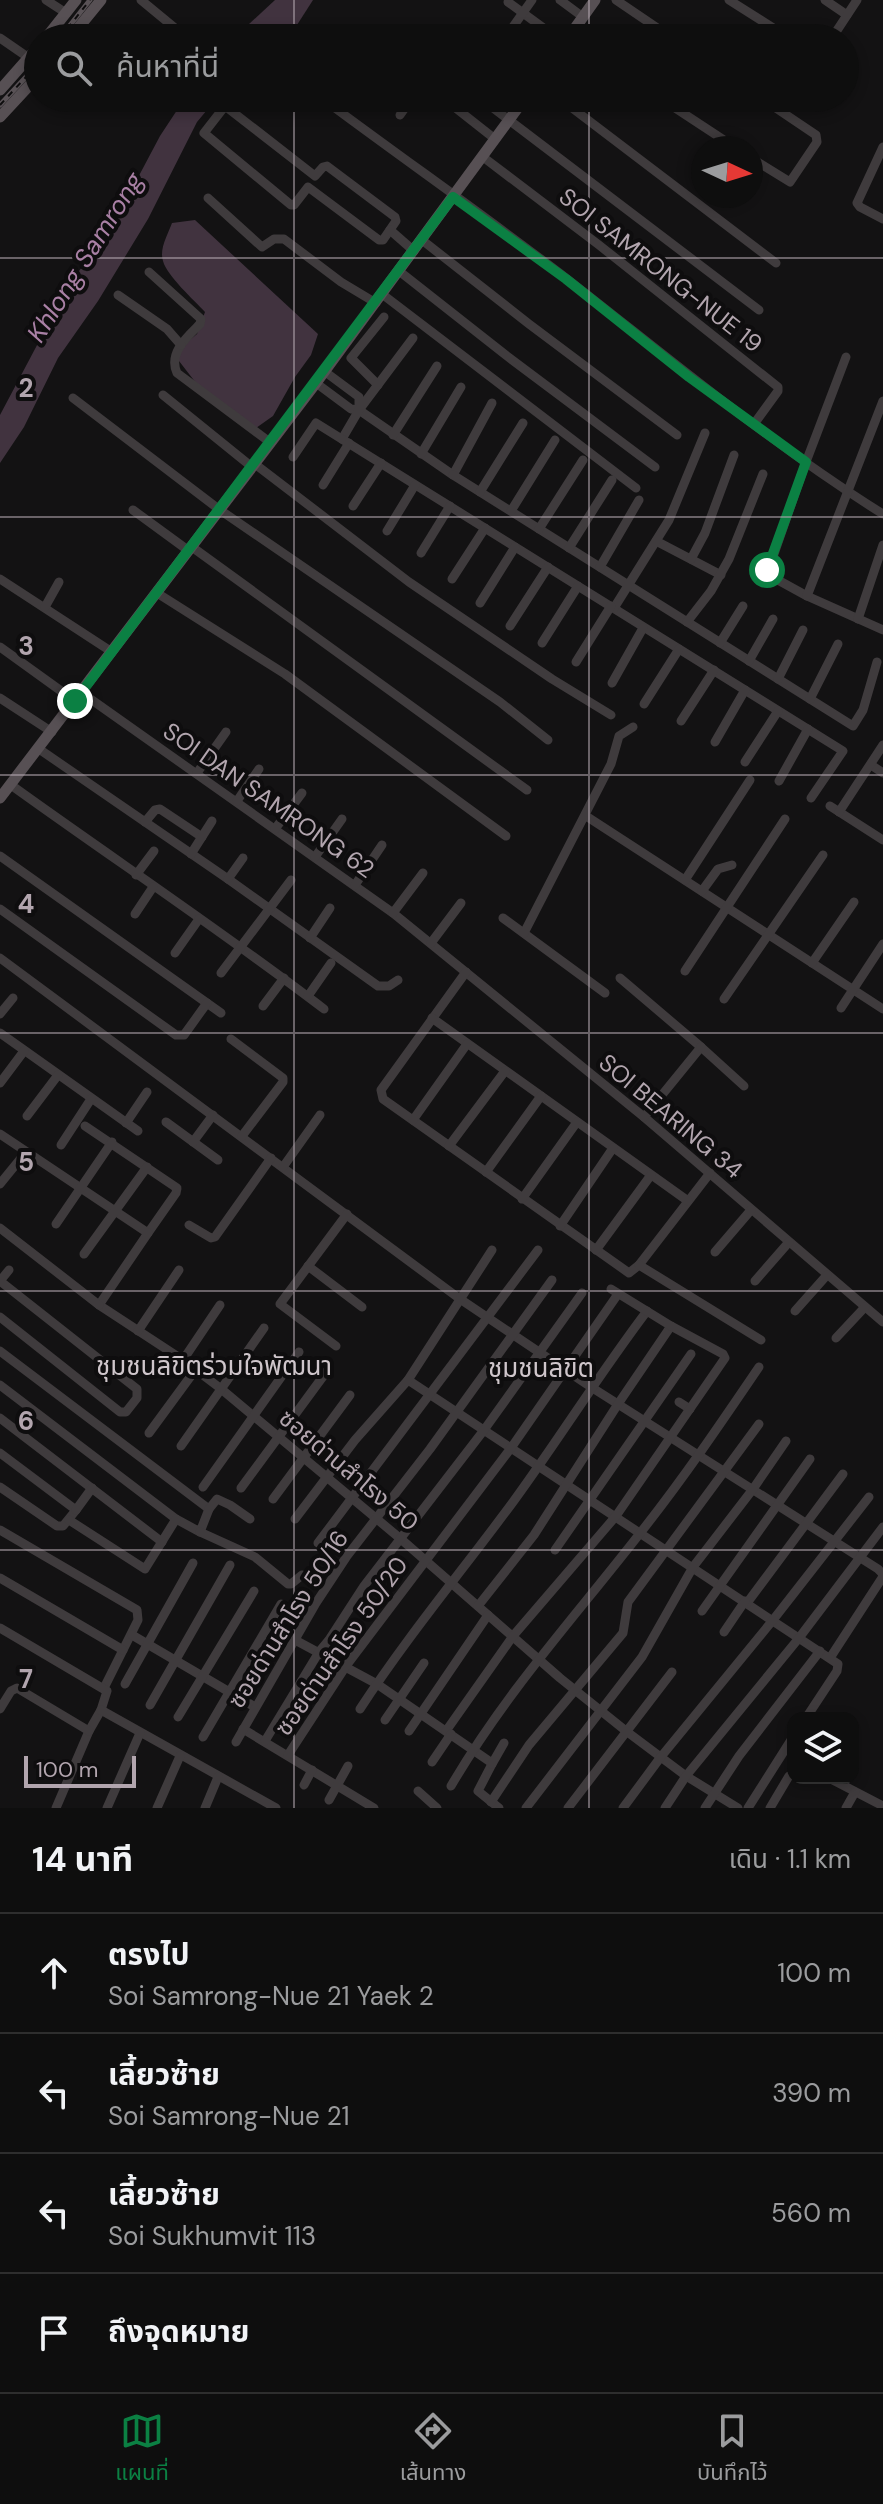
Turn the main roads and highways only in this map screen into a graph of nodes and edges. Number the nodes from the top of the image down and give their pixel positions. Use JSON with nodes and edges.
{"nodes":[{"id":1,"x":76,"y":0,"type":"edge"},
{"id":2,"x":101,"y":0,"type":"edge"},
{"id":3,"x":595,"y":0,"type":"edge"},
{"id":4,"x":57,"y":24,"type":"edge"},
{"id":5,"x":81,"y":24,"type":"edge"},
{"id":6,"x":578,"y":24,"type":"edge"},
{"id":7,"x":24,"y":64,"type":"edge"},
{"id":8,"x":0,"y":90,"type":"edge"},
{"id":9,"x":24,"y":91,"type":"edge"},
{"id":10,"x":515,"y":112,"type":"edge"},
{"id":11,"x":0,"y":117,"type":"edge"},
{"id":12,"x":0,"y":798,"type":"edge"}],
"edges":[{"from":1,"to":4,"type":"main road"},
{"from":2,"to":5,"type":"main road"},
{"from":3,"to":6,"type":"main road"},
{"from":7,"to":8,"type":"main road"},
{"from":9,"to":11,"type":"main road"},
{"from":10,"to":12,"type":"main road"}]}
